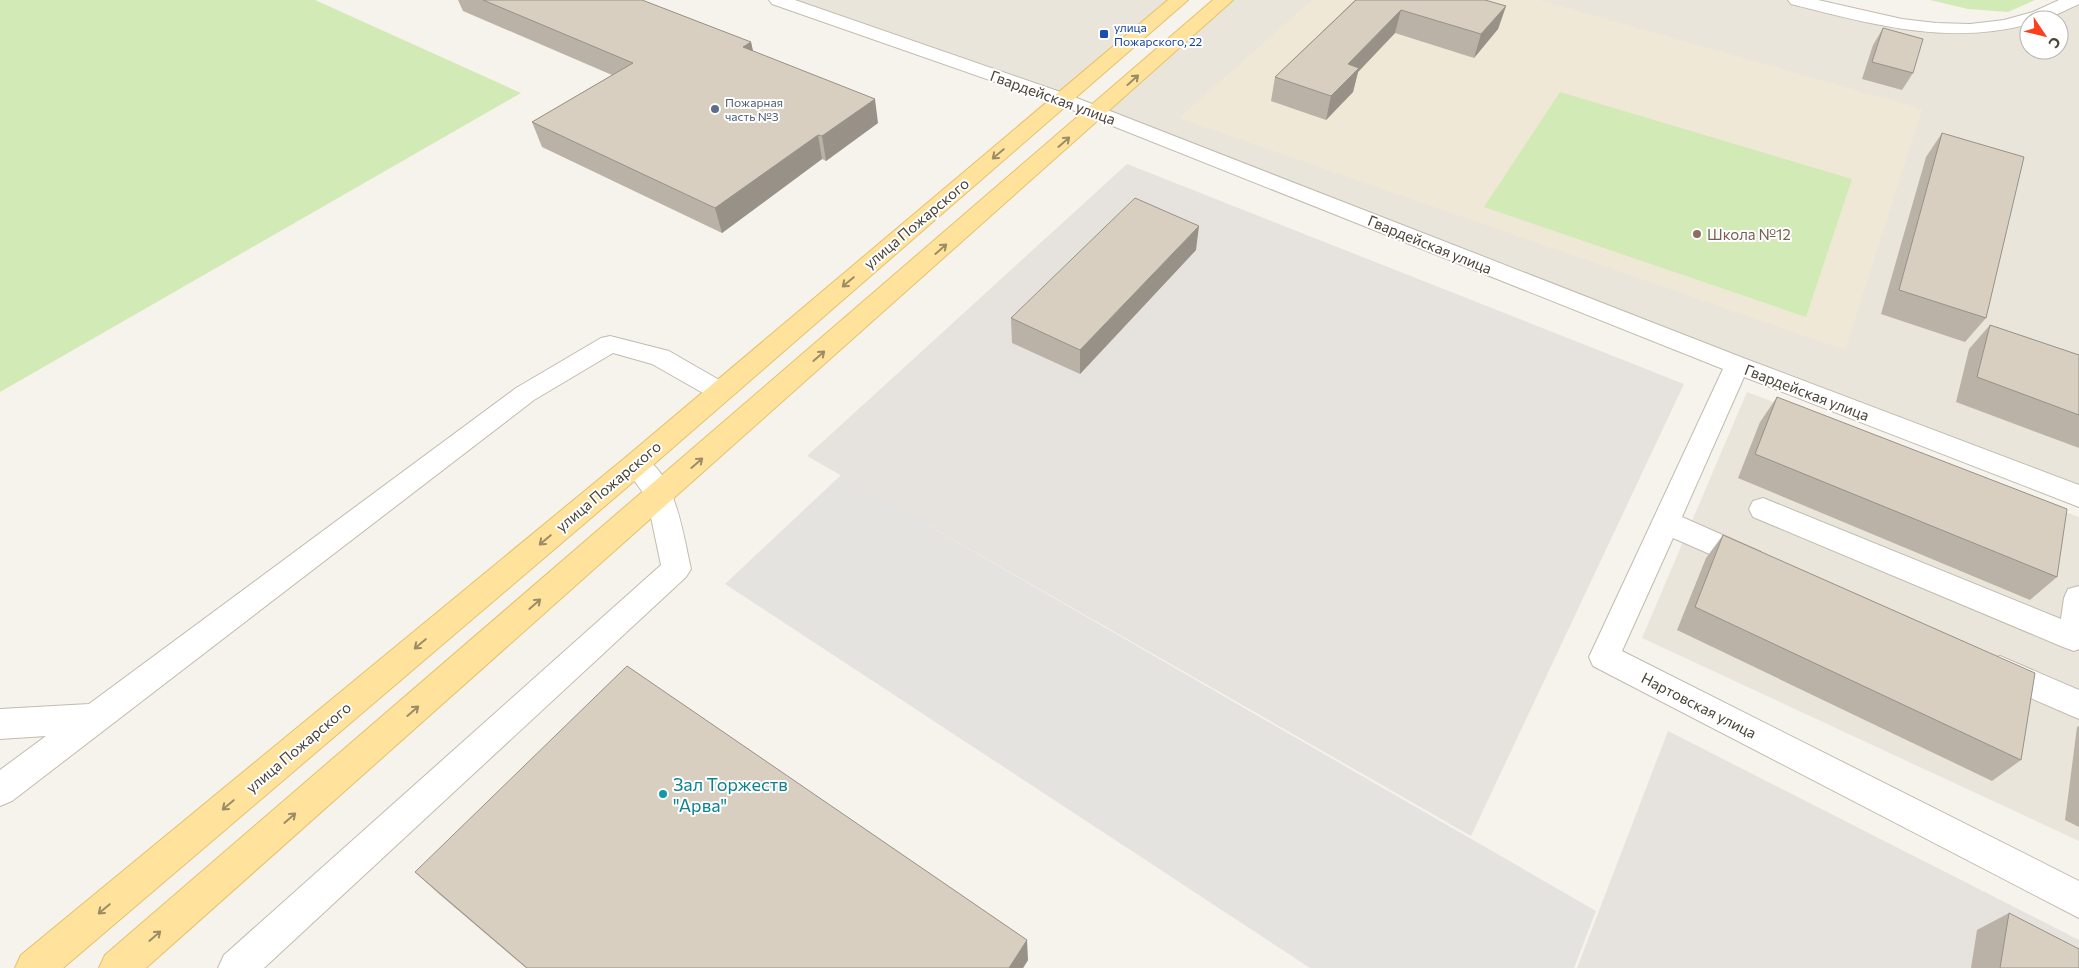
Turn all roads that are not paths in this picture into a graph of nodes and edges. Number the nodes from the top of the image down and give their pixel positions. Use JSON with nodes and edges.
{"nodes":[{"id":1,"x":778,"y":0,"type":"edge"},
{"id":2,"x":1179,"y":0,"type":"edge"},
{"id":3,"x":1224,"y":0,"type":"edge"},
{"id":4,"x":1797,"y":0,"type":"edge"},
{"id":5,"x":2074,"y":0,"type":"edge"},
{"id":6,"x":1062,"y":99,"type":"junction"},
{"id":7,"x":1097,"y":113,"type":"junction"},
{"id":8,"x":1737,"y":365,"type":"junction"},
{"id":9,"x":719,"y":391,"type":"junction"},
{"id":10,"x":636,"y":464,"type":"junction"},
{"id":11,"x":660,"y":495,"type":"junction"},
{"id":12,"x":2079,"y":496,"type":"edge"},
{"id":13,"x":1763,"y":509,"type":"dead end"},
{"id":14,"x":1665,"y":522,"type":"junction"},
{"id":15,"x":1773,"y":570,"type":"edge"},
{"id":16,"x":2079,"y":598,"type":"edge"},
{"id":17,"x":2076,"y":639,"type":"edge"},
{"id":18,"x":1971,"y":657,"type":"edge"},
{"id":19,"x":2079,"y":705,"type":"edge"},
{"id":20,"x":96,"y":718,"type":"junction"},
{"id":21,"x":0,"y":724,"type":"edge"},
{"id":22,"x":0,"y":790,"type":"edge"},
{"id":23,"x":2079,"y":900,"type":"edge"},
{"id":24,"x":34,"y":968,"type":"edge"},
{"id":25,"x":118,"y":968,"type":"edge"},
{"id":26,"x":237,"y":968,"type":"edge"}],
"edges":[{"from":1,"to":6,"type":"street","name":"Гвардейская улица"},
{"from":2,"to":6,"type":"main road","name":"улица Пожарского"},
{"from":7,"to":3,"type":"main road","one_way":true},
{"from":4,"to":5,"type":"street"},
{"from":6,"to":7,"type":"street","name":"Гвардейская улица"},
{"from":6,"to":9,"type":"main road","name":"улица Пожарского","one_way":true},
{"from":7,"to":8,"type":"street","name":"Гвардейская улица"},
{"from":11,"to":7,"type":"main road","one_way":true},
{"from":8,"to":12,"type":"street","name":"Гвардейская улица"},
{"from":8,"to":14,"type":"street","name":"Нартовская улица"},
{"from":9,"to":10,"type":"main road","name":"улица Пожарского"},
{"from":9,"to":20,"type":"street"},
{"from":10,"to":11,"type":"street"},
{"from":10,"to":24,"type":"main road","name":"улица Пожарского","one_way":true},
{"from":25,"to":11,"type":"main road","one_way":true},
{"from":11,"to":26,"type":"street"},
{"from":13,"to":17,"type":"street"},
{"from":14,"to":15,"type":"street"},
{"from":14,"to":23,"type":"street","name":"Нартовская улица"},
{"from":16,"to":17,"type":"street"},
{"from":18,"to":19,"type":"street"},
{"from":20,"to":21,"type":"street"},
{"from":20,"to":22,"type":"street"}]}
